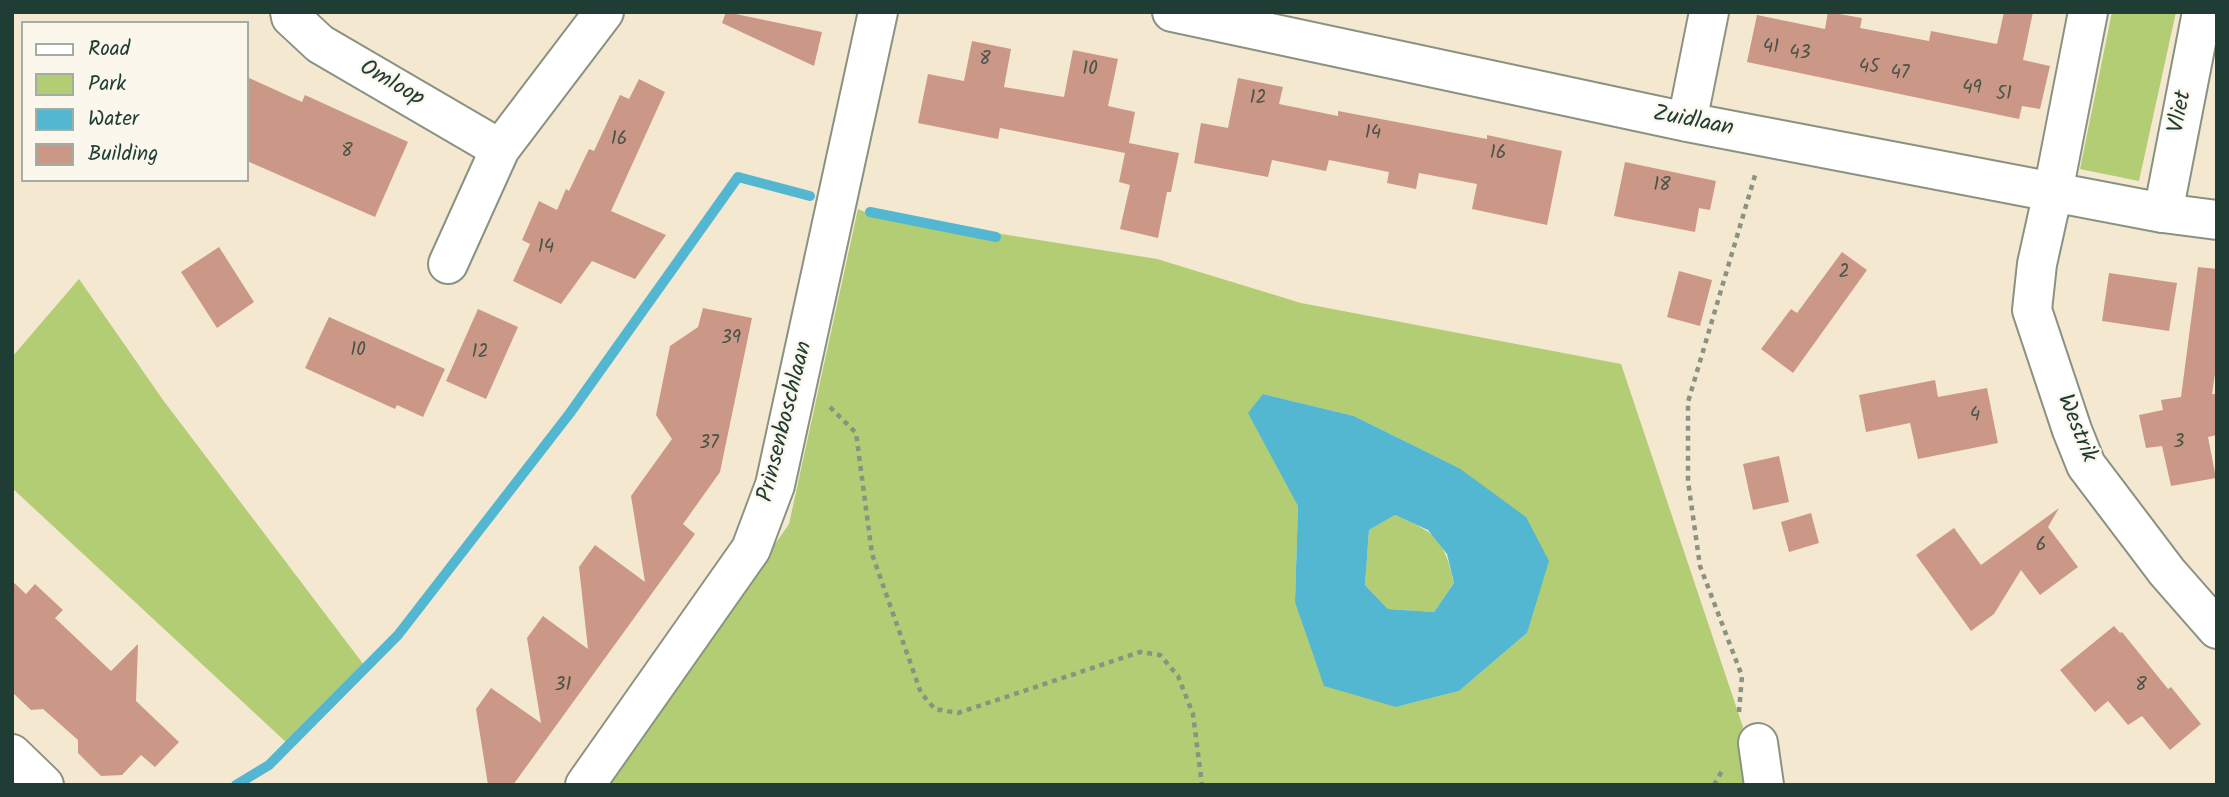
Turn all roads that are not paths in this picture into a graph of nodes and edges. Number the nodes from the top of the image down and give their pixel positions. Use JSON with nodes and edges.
{"nodes":[{"id":1,"x":290,"y":12,"type":"edge"},
{"id":2,"x":604,"y":12,"type":"edge"},
{"id":3,"x":878,"y":12,"type":"edge"},
{"id":4,"x":1172,"y":12,"type":"edge"},
{"id":5,"x":1709,"y":12,"type":"edge"},
{"id":6,"x":2088,"y":12,"type":"edge"},
{"id":7,"x":2202,"y":12,"type":"edge"},
{"id":8,"x":1298,"y":25,"type":"edge"},
{"id":9,"x":1687,"y":122,"type":"junction"},
{"id":10,"x":500,"y":149,"type":"junction"},
{"id":11,"x":2053,"y":192,"type":"junction"},
{"id":12,"x":2163,"y":212,"type":"junction"},
{"id":13,"x":2217,"y":220,"type":"edge"},
{"id":14,"x":448,"y":264,"type":"dead end"},
{"id":15,"x":2217,"y":629,"type":"edge"},
{"id":16,"x":1748,"y":729,"type":"road end"},
{"id":17,"x":12,"y":754,"type":"edge"},
{"id":18,"x":44,"y":785,"type":"edge"},
{"id":19,"x":585,"y":785,"type":"edge"},
{"id":20,"x":1764,"y":785,"type":"edge"}],
"edges":[{"from":1,"to":10,"type":"street","name":"Omloop"},
{"from":2,"to":10,"type":"street"},
{"from":3,"to":19,"type":"street","name":"Prinsenboschlaan"},
{"from":4,"to":8,"type":"street","name":"Zuidlaan"},
{"from":5,"to":9,"type":"street"},
{"from":6,"to":11,"type":"street"},
{"from":7,"to":12,"type":"street","name":"Vliet"},
{"from":8,"to":9,"type":"street","name":"Zuidlaan"},
{"from":9,"to":11,"type":"street","name":"Zuidlaan"},
{"from":10,"to":14,"type":"street"},
{"from":11,"to":12,"type":"street","name":"Zuidlaan"},
{"from":11,"to":15,"type":"street","name":"Westrik"},
{"from":12,"to":13,"type":"street","name":"Zuidlaan"},
{"from":16,"to":20,"type":"street"},
{"from":17,"to":18,"type":"street"}]}
